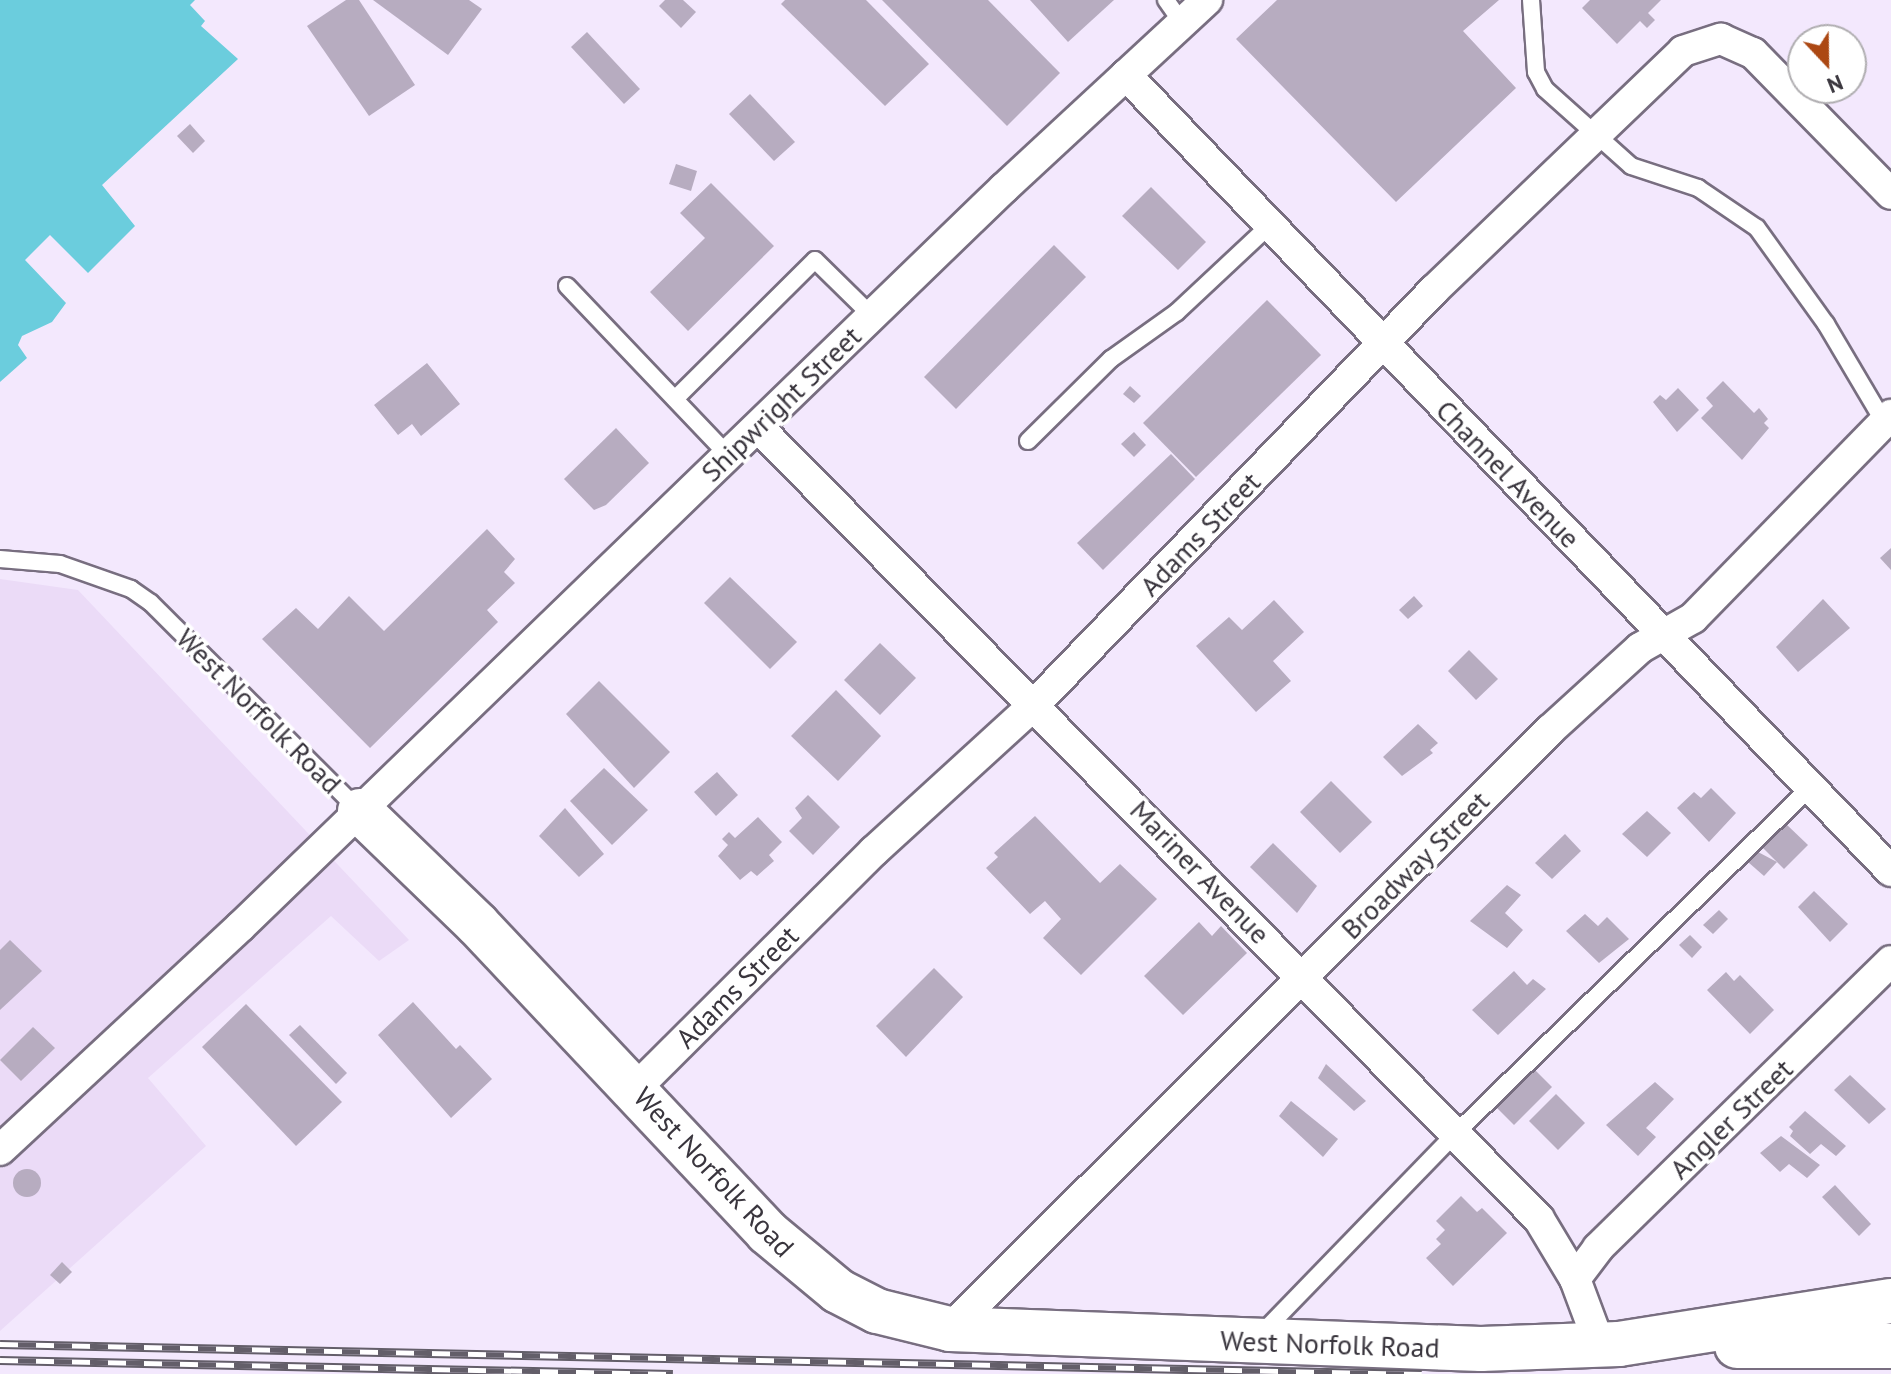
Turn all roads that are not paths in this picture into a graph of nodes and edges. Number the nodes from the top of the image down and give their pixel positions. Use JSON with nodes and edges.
{"nodes":[{"id":1,"x":1207,"y":0,"type":"edge"},
{"id":2,"x":1531,"y":0,"type":"edge"},
{"id":3,"x":1174,"y":11,"type":"edge"},
{"id":4,"x":1126,"y":75,"type":"junction"},
{"id":5,"x":1594,"y":134,"type":"junction"},
{"id":6,"x":1891,"y":194,"type":"edge"},
{"id":7,"x":1269,"y":226,"type":"junction"},
{"id":8,"x":567,"y":286,"type":"dead end"},
{"id":9,"x":872,"y":316,"type":"junction"},
{"id":10,"x":1382,"y":345,"type":"junction"},
{"id":11,"x":675,"y":399,"type":"junction"},
{"id":12,"x":1888,"y":418,"type":"edge"},
{"id":13,"x":758,"y":427,"type":"junction"},
{"id":14,"x":1028,"y":441,"type":"dead end"},
{"id":15,"x":728,"y":455,"type":"junction"},
{"id":16,"x":0,"y":559,"type":"edge"},
{"id":17,"x":1665,"y":635,"type":"junction"},
{"id":18,"x":1035,"y":704,"type":"junction"},
{"id":19,"x":1811,"y":787,"type":"junction"},
{"id":20,"x":360,"y":811,"type":"junction"},
{"id":21,"x":1891,"y":871,"type":"edge"},
{"id":22,"x":1891,"y":961,"type":"edge"},
{"id":23,"x":1302,"y":978,"type":"junction"},
{"id":24,"x":635,"y":1089,"type":"junction"},
{"id":25,"x":1455,"y":1134,"type":"junction"},
{"id":26,"x":0,"y":1150,"type":"edge"},
{"id":27,"x":1575,"y":1279,"type":"junction"},
{"id":28,"x":1891,"y":1301,"type":"edge"},
{"id":29,"x":950,"y":1329,"type":"junction"},
{"id":30,"x":1254,"y":1341,"type":"junction"},
{"id":31,"x":1609,"y":1345,"type":"junction"},
{"id":32,"x":1891,"y":1346,"type":"edge"}],
"edges":[{"from":1,"to":3,"type":"street","name":"Shipwright Street"},
{"from":2,"to":5,"type":"lane"},
{"from":3,"to":4,"type":"street","name":"Shipwright Street"},
{"from":4,"to":7,"type":"street","name":"Channel Avenue"},
{"from":4,"to":9,"type":"street","name":"Shipwright Street"},
{"from":5,"to":6,"type":"street","name":"Adams Street"},
{"from":5,"to":10,"type":"street","name":"Adams Street"},
{"from":5,"to":12,"type":"lane"},
{"from":7,"to":10,"type":"street","name":"Channel Avenue"},
{"from":7,"to":14,"type":"lane"},
{"from":8,"to":11,"type":"lane"},
{"from":9,"to":11,"type":"lane"},
{"from":9,"to":13,"type":"street","name":"Shipwright Street"},
{"from":10,"to":17,"type":"street","name":"Channel Avenue"},
{"from":10,"to":18,"type":"street","name":"Adams Street"},
{"from":11,"to":15,"type":"lane"},
{"from":12,"to":17,"type":"street","name":"Broadway Street"},
{"from":13,"to":15,"type":"street","name":"Shipwright Street"},
{"from":13,"to":18,"type":"street","name":"Mariner Avenue"},
{"from":15,"to":20,"type":"street","name":"Shipwright Street"},
{"from":16,"to":20,"type":"lane","name":"West Norfolk Road"},
{"from":17,"to":19,"type":"street","name":"Channel Avenue"},
{"from":17,"to":23,"type":"street","name":"Broadway Street"},
{"from":18,"to":23,"type":"street","name":"Mariner Avenue"},
{"from":18,"to":24,"type":"street","name":"Adams Street"},
{"from":19,"to":21,"type":"street","name":"Channel Avenue"},
{"from":19,"to":25,"type":"lane"},
{"from":20,"to":24,"type":"street","name":"West Norfolk Road"},
{"from":20,"to":26,"type":"street","name":"Shipwright Street"},
{"from":22,"to":27,"type":"street","name":"Angler Street"},
{"from":23,"to":25,"type":"street","name":"Mariner Avenue"},
{"from":23,"to":29,"type":"street","name":"Broadway Street"},
{"from":24,"to":29,"type":"street","name":"West Norfolk Road"},
{"from":25,"to":27,"type":"street","name":"Mariner Avenue"},
{"from":25,"to":30,"type":"lane"},
{"from":27,"to":31,"type":"street","name":"Mariner Avenue"},
{"from":28,"to":31,"type":"street","name":"West Norfolk Road"},
{"from":29,"to":30,"type":"street","name":"West Norfolk Road"},
{"from":30,"to":31,"type":"street","name":"West Norfolk Road"},
{"from":31,"to":32,"type":"street","name":"West Norfolk Road"}]}
